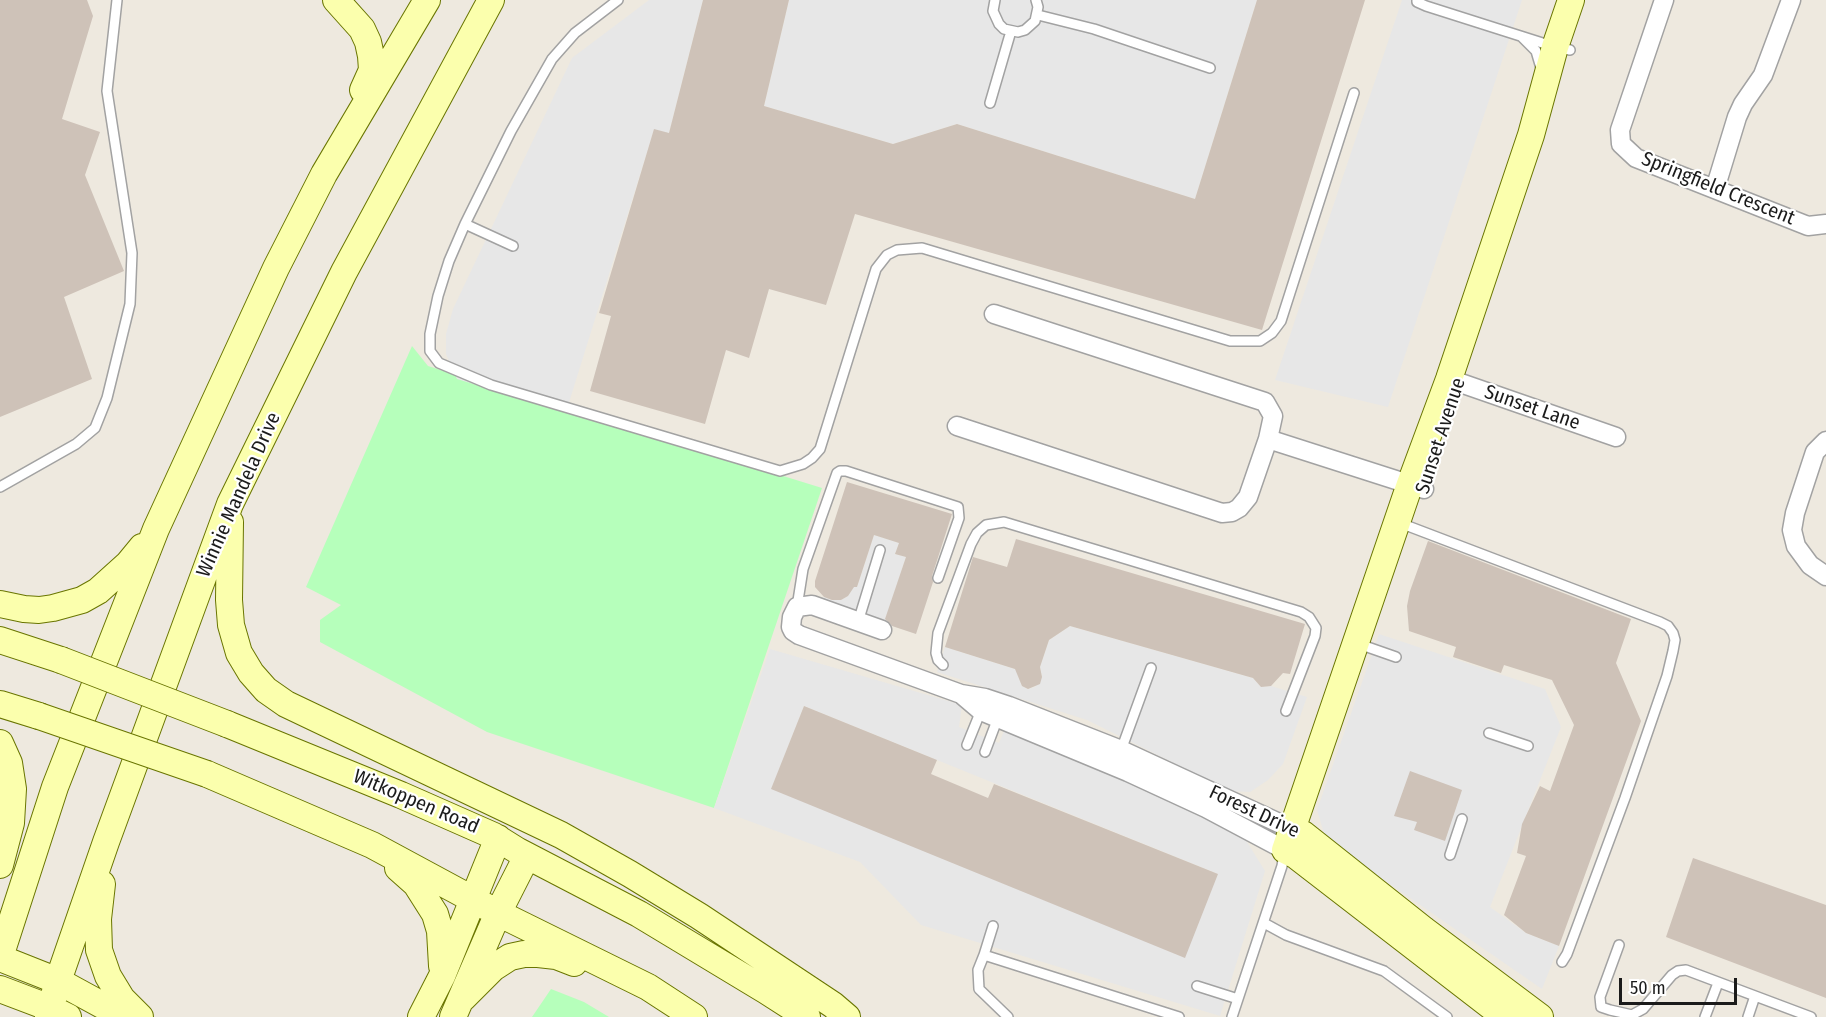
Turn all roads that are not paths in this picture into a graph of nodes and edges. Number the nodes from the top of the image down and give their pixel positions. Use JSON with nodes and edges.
{"nodes":[{"id":1,"x":117,"y":0,"type":"edge"},
{"id":2,"x":336,"y":0,"type":"edge"},
{"id":3,"x":427,"y":0,"type":"edge"},
{"id":4,"x":491,"y":0,"type":"edge"},
{"id":5,"x":618,"y":0,"type":"edge"},
{"id":6,"x":995,"y":0,"type":"edge"},
{"id":7,"x":1036,"y":0,"type":"edge"},
{"id":8,"x":1417,"y":0,"type":"edge"},
{"id":9,"x":1571,"y":0,"type":"edge"},
{"id":10,"x":1587,"y":0,"type":"edge"},
{"id":11,"x":1664,"y":0,"type":"edge"},
{"id":12,"x":1791,"y":0,"type":"edge"},
{"id":13,"x":1038,"y":15,"type":"junction"},
{"id":14,"x":1011,"y":31,"type":"junction"},
{"id":15,"x":1520,"y":36,"type":"junction"},
{"id":16,"x":1563,"y":49,"type":"junction"},
{"id":17,"x":1210,"y":68,"type":"dead end"},
{"id":18,"x":1544,"y":88,"type":"junction"},
{"id":19,"x":1354,"y":93,"type":"dead end"},
{"id":20,"x":990,"y":103,"type":"dead end"},
{"id":21,"x":324,"y":174,"type":"junction"},
{"id":22,"x":1715,"y":189,"type":"junction"},
{"id":23,"x":465,"y":224,"type":"junction"},
{"id":24,"x":1826,"y":224,"type":"edge"},
{"id":25,"x":513,"y":246,"type":"dead end"},
{"id":26,"x":994,"y":314,"type":"dead end"},
{"id":27,"x":1453,"y":380,"type":"junction"},
{"id":28,"x":957,"y":426,"type":"dead end"},
{"id":29,"x":1616,"y":437,"type":"dead end"},
{"id":30,"x":1268,"y":439,"type":"junction"},
{"id":31,"x":1826,"y":441,"type":"edge"},
{"id":32,"x":1417,"y":486,"type":"junction"},
{"id":33,"x":0,"y":488,"type":"edge"},
{"id":34,"x":230,"y":504,"type":"junction"},
{"id":35,"x":1404,"y":524,"type":"junction"},
{"id":36,"x":156,"y":529,"type":"junction"},
{"id":37,"x":880,"y":550,"type":"dead end"},
{"id":38,"x":1826,"y":576,"type":"edge"},
{"id":39,"x":938,"y":578,"type":"dead end"},
{"id":40,"x":0,"y":604,"type":"edge"},
{"id":41,"x":797,"y":607,"type":"junction"},
{"id":42,"x":858,"y":622,"type":"junction"},
{"id":43,"x":882,"y":630,"type":"dead end"},
{"id":44,"x":0,"y":640,"type":"edge"},
{"id":45,"x":1363,"y":645,"type":"junction"},
{"id":46,"x":1396,"y":657,"type":"dead end"},
{"id":47,"x":944,"y":665,"type":"dead end"},
{"id":48,"x":1150,"y":668,"type":"dead end"},
{"id":49,"x":0,"y":704,"type":"edge"},
{"id":50,"x":983,"y":705,"type":"junction"},
{"id":51,"x":1286,"y":711,"type":"dead end"},
{"id":52,"x":1000,"y":712,"type":"junction"},
{"id":53,"x":1489,"y":733,"type":"dead end"},
{"id":54,"x":0,"y":743,"type":"edge"},
{"id":55,"x":967,"y":745,"type":"dead end"},
{"id":56,"x":1528,"y":746,"type":"dead end"},
{"id":57,"x":985,"y":752,"type":"dead end"},
{"id":58,"x":1119,"y":758,"type":"junction"},
{"id":59,"x":1462,"y":819,"type":"dead end"},
{"id":60,"x":498,"y":838,"type":"junction"},
{"id":61,"x":106,"y":842,"type":"junction"},
{"id":62,"x":372,"y":844,"type":"junction"},
{"id":63,"x":1291,"y":847,"type":"junction"},
{"id":64,"x":1450,"y":855,"type":"dead end"},
{"id":65,"x":528,"y":856,"type":"junction"},
{"id":66,"x":0,"y":865,"type":"edge"},
{"id":67,"x":473,"y":899,"type":"junction"},
{"id":68,"x":498,"y":913,"type":"junction"},
{"id":69,"x":1264,"y":923,"type":"junction"},
{"id":70,"x":993,"y":926,"type":"dead end"},
{"id":71,"x":1619,"y":945,"type":"dead end"},
{"id":72,"x":984,"y":955,"type":"junction"},
{"id":73,"x":0,"y":958,"type":"edge"},
{"id":74,"x":1562,"y":962,"type":"dead end"},
{"id":75,"x":442,"y":976,"type":"junction"},
{"id":76,"x":58,"y":981,"type":"junction"},
{"id":77,"x":1718,"y":983,"type":"junction"},
{"id":78,"x":1197,"y":986,"type":"dead end"},
{"id":79,"x":648,"y":987,"type":"junction"},
{"id":80,"x":0,"y":990,"type":"edge"},
{"id":81,"x":1755,"y":996,"type":"junction"},
{"id":82,"x":1238,"y":999,"type":"junction"},
{"id":83,"x":458,"y":1007,"type":"edge"},
{"id":84,"x":55,"y":1014,"type":"edge"},
{"id":85,"x":1792,"y":1014,"type":"edge"},
{"id":86,"x":124,"y":1017,"type":"edge"},
{"id":87,"x":140,"y":1017,"type":"edge"},
{"id":88,"x":421,"y":1017,"type":"edge"},
{"id":89,"x":694,"y":1017,"type":"edge"},
{"id":90,"x":807,"y":1017,"type":"edge"},
{"id":91,"x":847,"y":1017,"type":"edge"},
{"id":92,"x":1008,"y":1017,"type":"edge"},
{"id":93,"x":1179,"y":1017,"type":"edge"},
{"id":94,"x":1232,"y":1017,"type":"edge"},
{"id":95,"x":1447,"y":1017,"type":"edge"},
{"id":96,"x":1505,"y":1017,"type":"edge"},
{"id":97,"x":1540,"y":1017,"type":"edge"},
{"id":98,"x":1705,"y":1017,"type":"edge"},
{"id":99,"x":1748,"y":1017,"type":"edge"},
{"id":100,"x":1811,"y":1017,"type":"edge"}],
"edges":[{"from":1,"to":33,"type":"lane"},
{"from":2,"to":21,"type":"main road"},
{"from":3,"to":21,"type":"main road"},
{"from":4,"to":34,"type":"main road","name":"Winnie Mandela Drive"},
{"from":5,"to":23,"type":"lane"},
{"from":6,"to":14,"type":"lane"},
{"from":7,"to":13,"type":"lane"},
{"from":8,"to":15,"type":"lane"},
{"from":9,"to":16,"type":"main road","name":"Sunset Avenue"},
{"from":10,"to":16,"type":"main road","name":"Sunset Avenue"},
{"from":11,"to":22,"type":"street","name":"Springfield Crescent"},
{"from":12,"to":22,"type":"street"},
{"from":13,"to":14,"type":"lane"},
{"from":13,"to":17,"type":"lane"},
{"from":14,"to":20,"type":"lane"},
{"from":15,"to":16,"type":"lane"},
{"from":15,"to":18,"type":"lane"},
{"from":16,"to":18,"type":"main road","name":"Sunset Avenue"},
{"from":16,"to":27,"type":"main road","name":"Sunset Avenue"},
{"from":18,"to":27,"type":"main road","name":"Sunset Avenue"},
{"from":19,"to":23,"type":"lane"},
{"from":21,"to":36,"type":"main road"},
{"from":22,"to":24,"type":"street","name":"Springfield Crescent"},
{"from":23,"to":25,"type":"lane"},
{"from":26,"to":30,"type":"street"},
{"from":27,"to":29,"type":"street","name":"Sunset Lane"},
{"from":27,"to":32,"type":"main road","name":"Sunset Avenue"},
{"from":28,"to":30,"type":"street"},
{"from":30,"to":32,"type":"street"},
{"from":31,"to":38,"type":"street"},
{"from":32,"to":35,"type":"main road","name":"Sunset Avenue"},
{"from":34,"to":61,"type":"main road","name":"Winnie Mandela Drive"},
{"from":34,"to":91,"type":"main road"},
{"from":35,"to":45,"type":"main road","name":"Sunset Avenue"},
{"from":35,"to":74,"type":"lane"},
{"from":36,"to":40,"type":"main road"},
{"from":36,"to":73,"type":"main road"},
{"from":37,"to":42,"type":"lane"},
{"from":39,"to":41,"type":"lane"},
{"from":41,"to":42,"type":"street"},
{"from":41,"to":50,"type":"street","name":"Forest Drive"},
{"from":42,"to":43,"type":"street"},
{"from":44,"to":60,"type":"main road","name":"Witkoppen Road","bridge":true},
{"from":45,"to":46,"type":"lane"},
{"from":45,"to":63,"type":"main road","name":"Sunset Avenue"},
{"from":47,"to":51,"type":"lane"},
{"from":48,"to":58,"type":"lane"},
{"from":49,"to":62,"type":"main road","bridge":true},
{"from":50,"to":52,"type":"street","name":"Forest Drive"},
{"from":50,"to":55,"type":"lane"},
{"from":52,"to":57,"type":"lane"},
{"from":52,"to":58,"type":"street","name":"Forest Drive"},
{"from":53,"to":56,"type":"lane"},
{"from":54,"to":66,"type":"main road"},
{"from":58,"to":63,"type":"street","name":"Forest Drive"},
{"from":59,"to":64,"type":"lane"},
{"from":60,"to":65,"type":"main road","name":"Witkoppen Road"},
{"from":60,"to":67,"type":"main road"},
{"from":61,"to":76,"type":"main road","name":"Winnie Mandela Drive"},
{"from":61,"to":87,"type":"main road"},
{"from":62,"to":67,"type":"main road"},
{"from":62,"to":75,"type":"main road"},
{"from":63,"to":69,"type":"lane","name":"Sunset Avenue"},
{"from":63,"to":96,"type":"main road","name":"Forest Drive"},
{"from":63,"to":97,"type":"main road","name":"Forest Drive"},
{"from":65,"to":68,"type":"main road"},
{"from":65,"to":90,"type":"main road","name":"Witkoppen Road"},
{"from":67,"to":68,"type":"main road"},
{"from":67,"to":75,"type":"main road"},
{"from":68,"to":79,"type":"main road"},
{"from":68,"to":83,"type":"main road"},
{"from":69,"to":82,"type":"lane","name":"Sunset Avenue"},
{"from":69,"to":95,"type":"lane"},
{"from":70,"to":72,"type":"lane"},
{"from":71,"to":77,"type":"lane"},
{"from":72,"to":92,"type":"lane"},
{"from":72,"to":93,"type":"lane"},
{"from":73,"to":76,"type":"main road"},
{"from":75,"to":88,"type":"main road"},
{"from":76,"to":84,"type":"main road","name":"Winnie Mandela Drive"},
{"from":76,"to":86,"type":"main road"},
{"from":77,"to":81,"type":"lane"},
{"from":77,"to":98,"type":"lane"},
{"from":78,"to":82,"type":"lane"},
{"from":79,"to":83,"type":"main road"},
{"from":79,"to":89,"type":"main road"},
{"from":80,"to":84,"type":"main road"},
{"from":81,"to":85,"type":"lane"},
{"from":81,"to":99,"type":"lane"},
{"from":82,"to":94,"type":"lane","name":"Sunset Avenue"},
{"from":85,"to":100,"type":"lane"}]}
